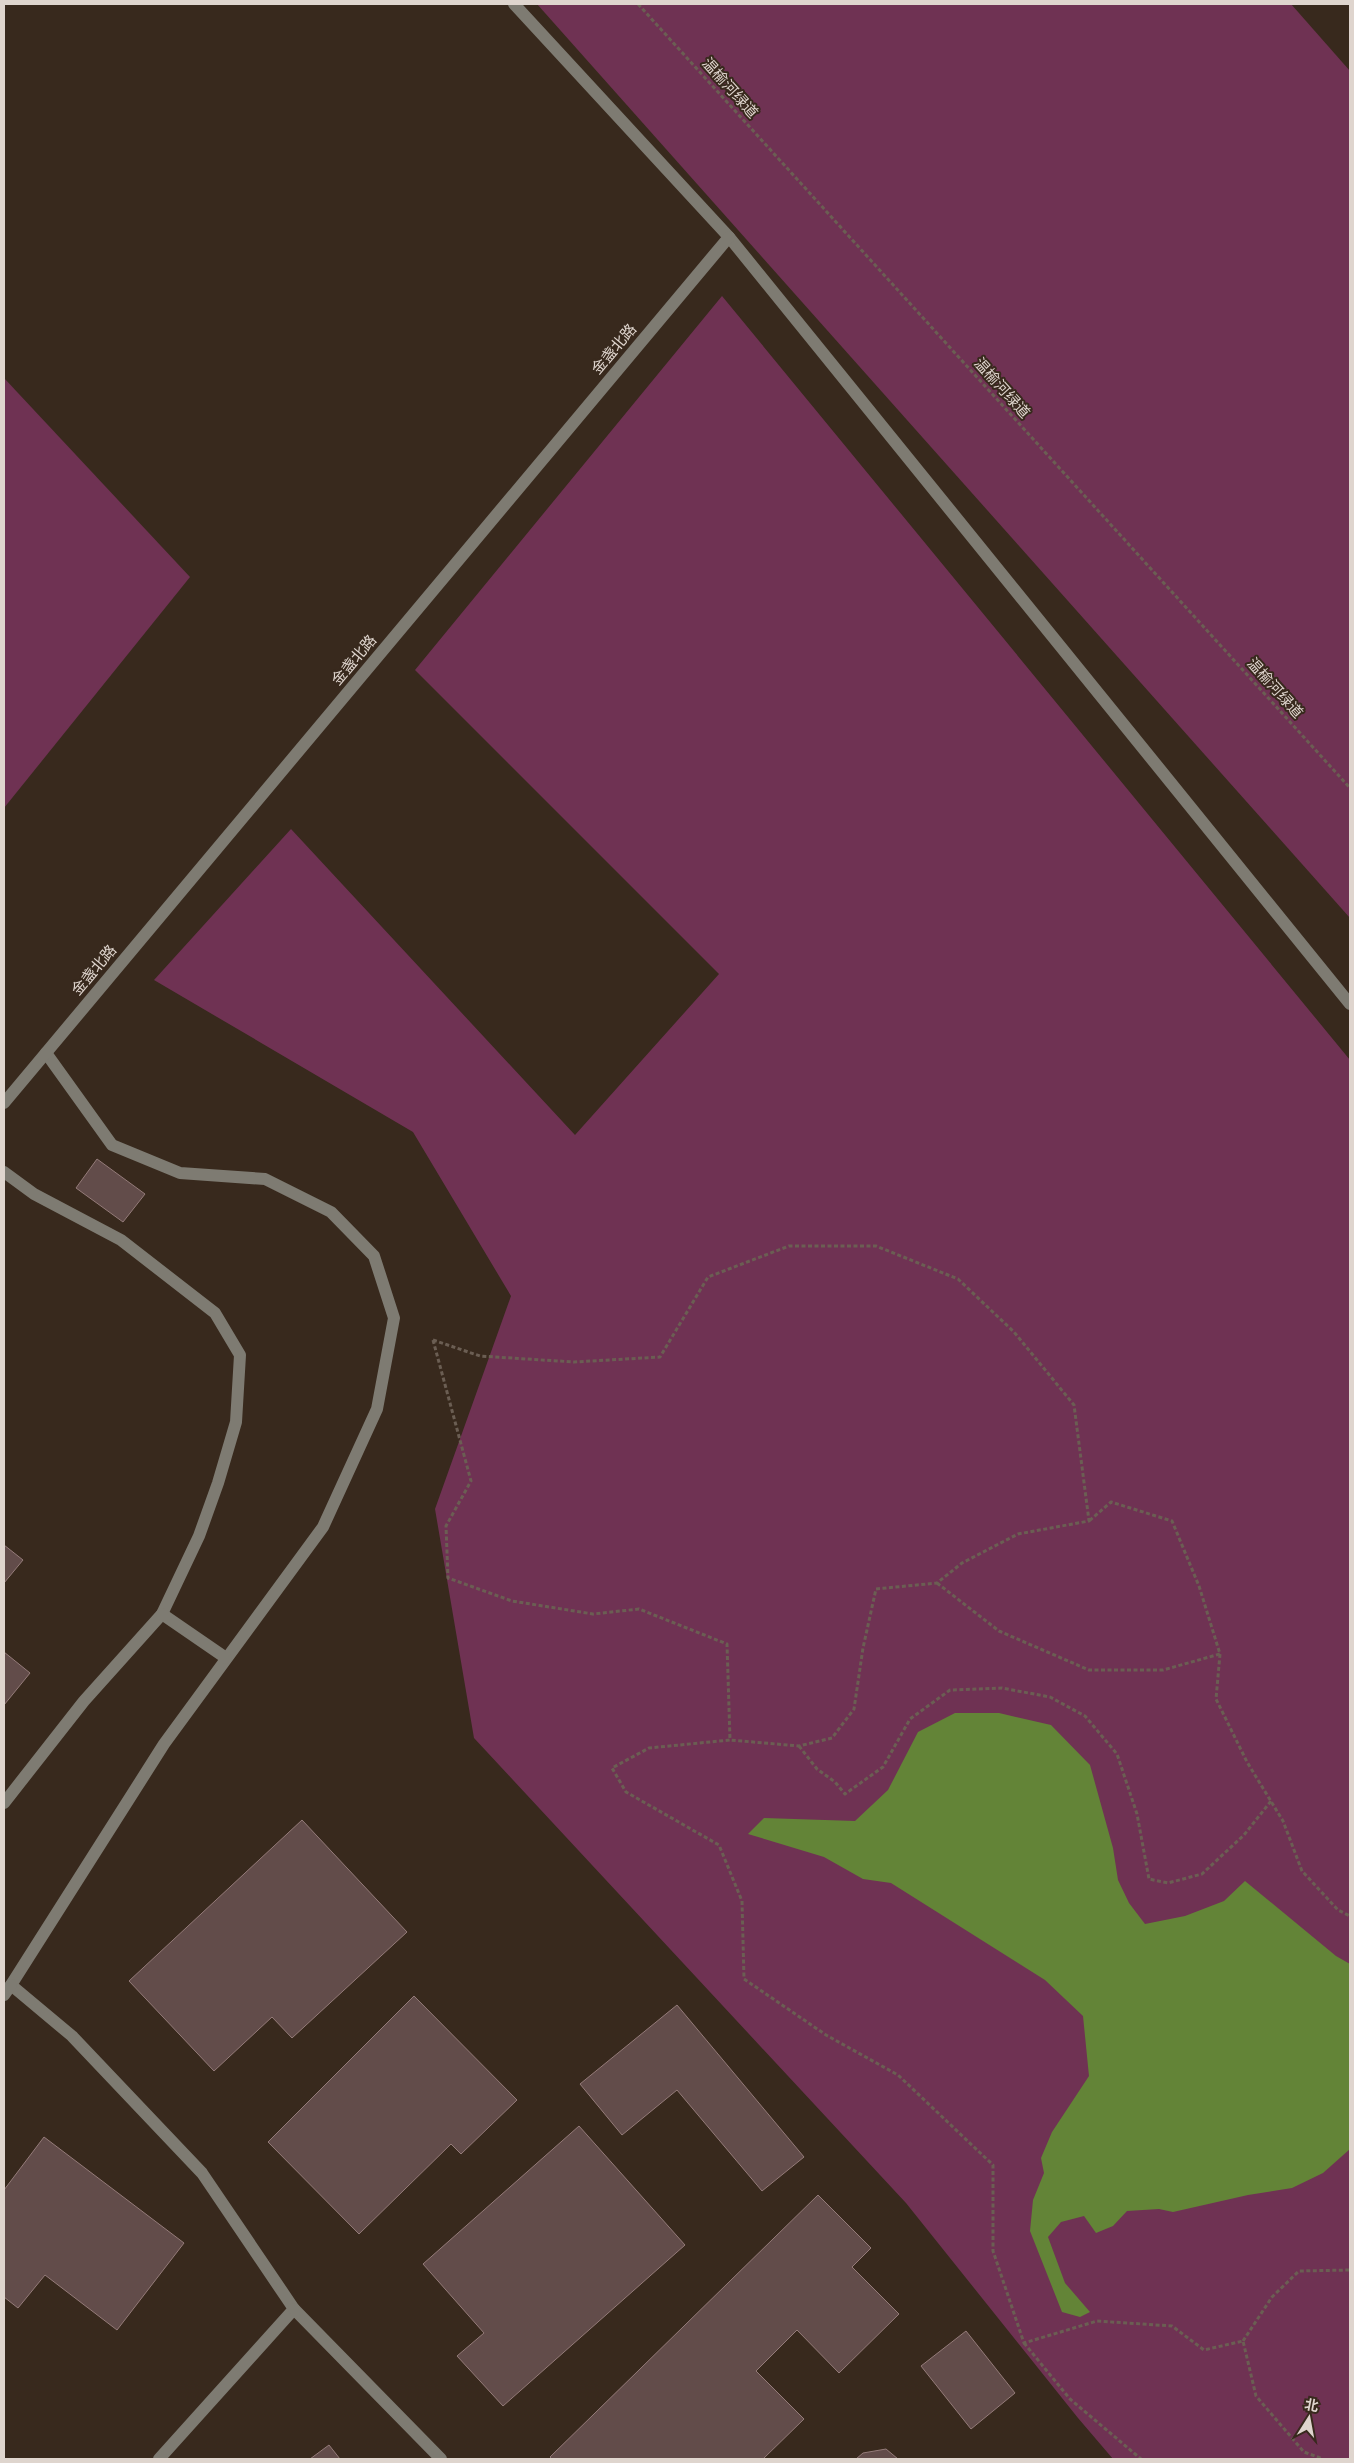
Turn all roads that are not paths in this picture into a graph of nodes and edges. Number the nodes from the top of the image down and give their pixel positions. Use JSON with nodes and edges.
{"nodes":[{"id":1,"x":514,"y":4,"type":"edge"},
{"id":2,"x":729,"y":237,"type":"junction"},
{"id":3,"x":1350,"y":1004,"type":"edge"},
{"id":4,"x":46,"y":1053,"type":"junction"},
{"id":5,"x":4,"y":1103,"type":"edge"},
{"id":6,"x":4,"y":1172,"type":"edge"},
{"id":7,"x":162,"y":1614,"type":"junction"},
{"id":8,"x":226,"y":1658,"type":"junction"},
{"id":9,"x":4,"y":1803,"type":"edge"},
{"id":10,"x":6,"y":1988,"type":"edge"},
{"id":11,"x":294,"y":2310,"type":"junction"},
{"id":12,"x":158,"y":2459,"type":"edge"},
{"id":13,"x":441,"y":2459,"type":"edge"}],
"edges":[{"from":1,"to":2,"type":"street"},
{"from":2,"to":3,"type":"street"},
{"from":2,"to":4,"type":"street","name":"金盏北路"},
{"from":4,"to":5,"type":"street","name":"金盏北路"},
{"from":4,"to":8,"type":"street"},
{"from":6,"to":7,"type":"street"},
{"from":7,"to":8,"type":"street"},
{"from":7,"to":9,"type":"street"},
{"from":8,"to":10,"type":"street"},
{"from":10,"to":11,"type":"street"},
{"from":11,"to":12,"type":"street"},
{"from":11,"to":13,"type":"street"}]}
